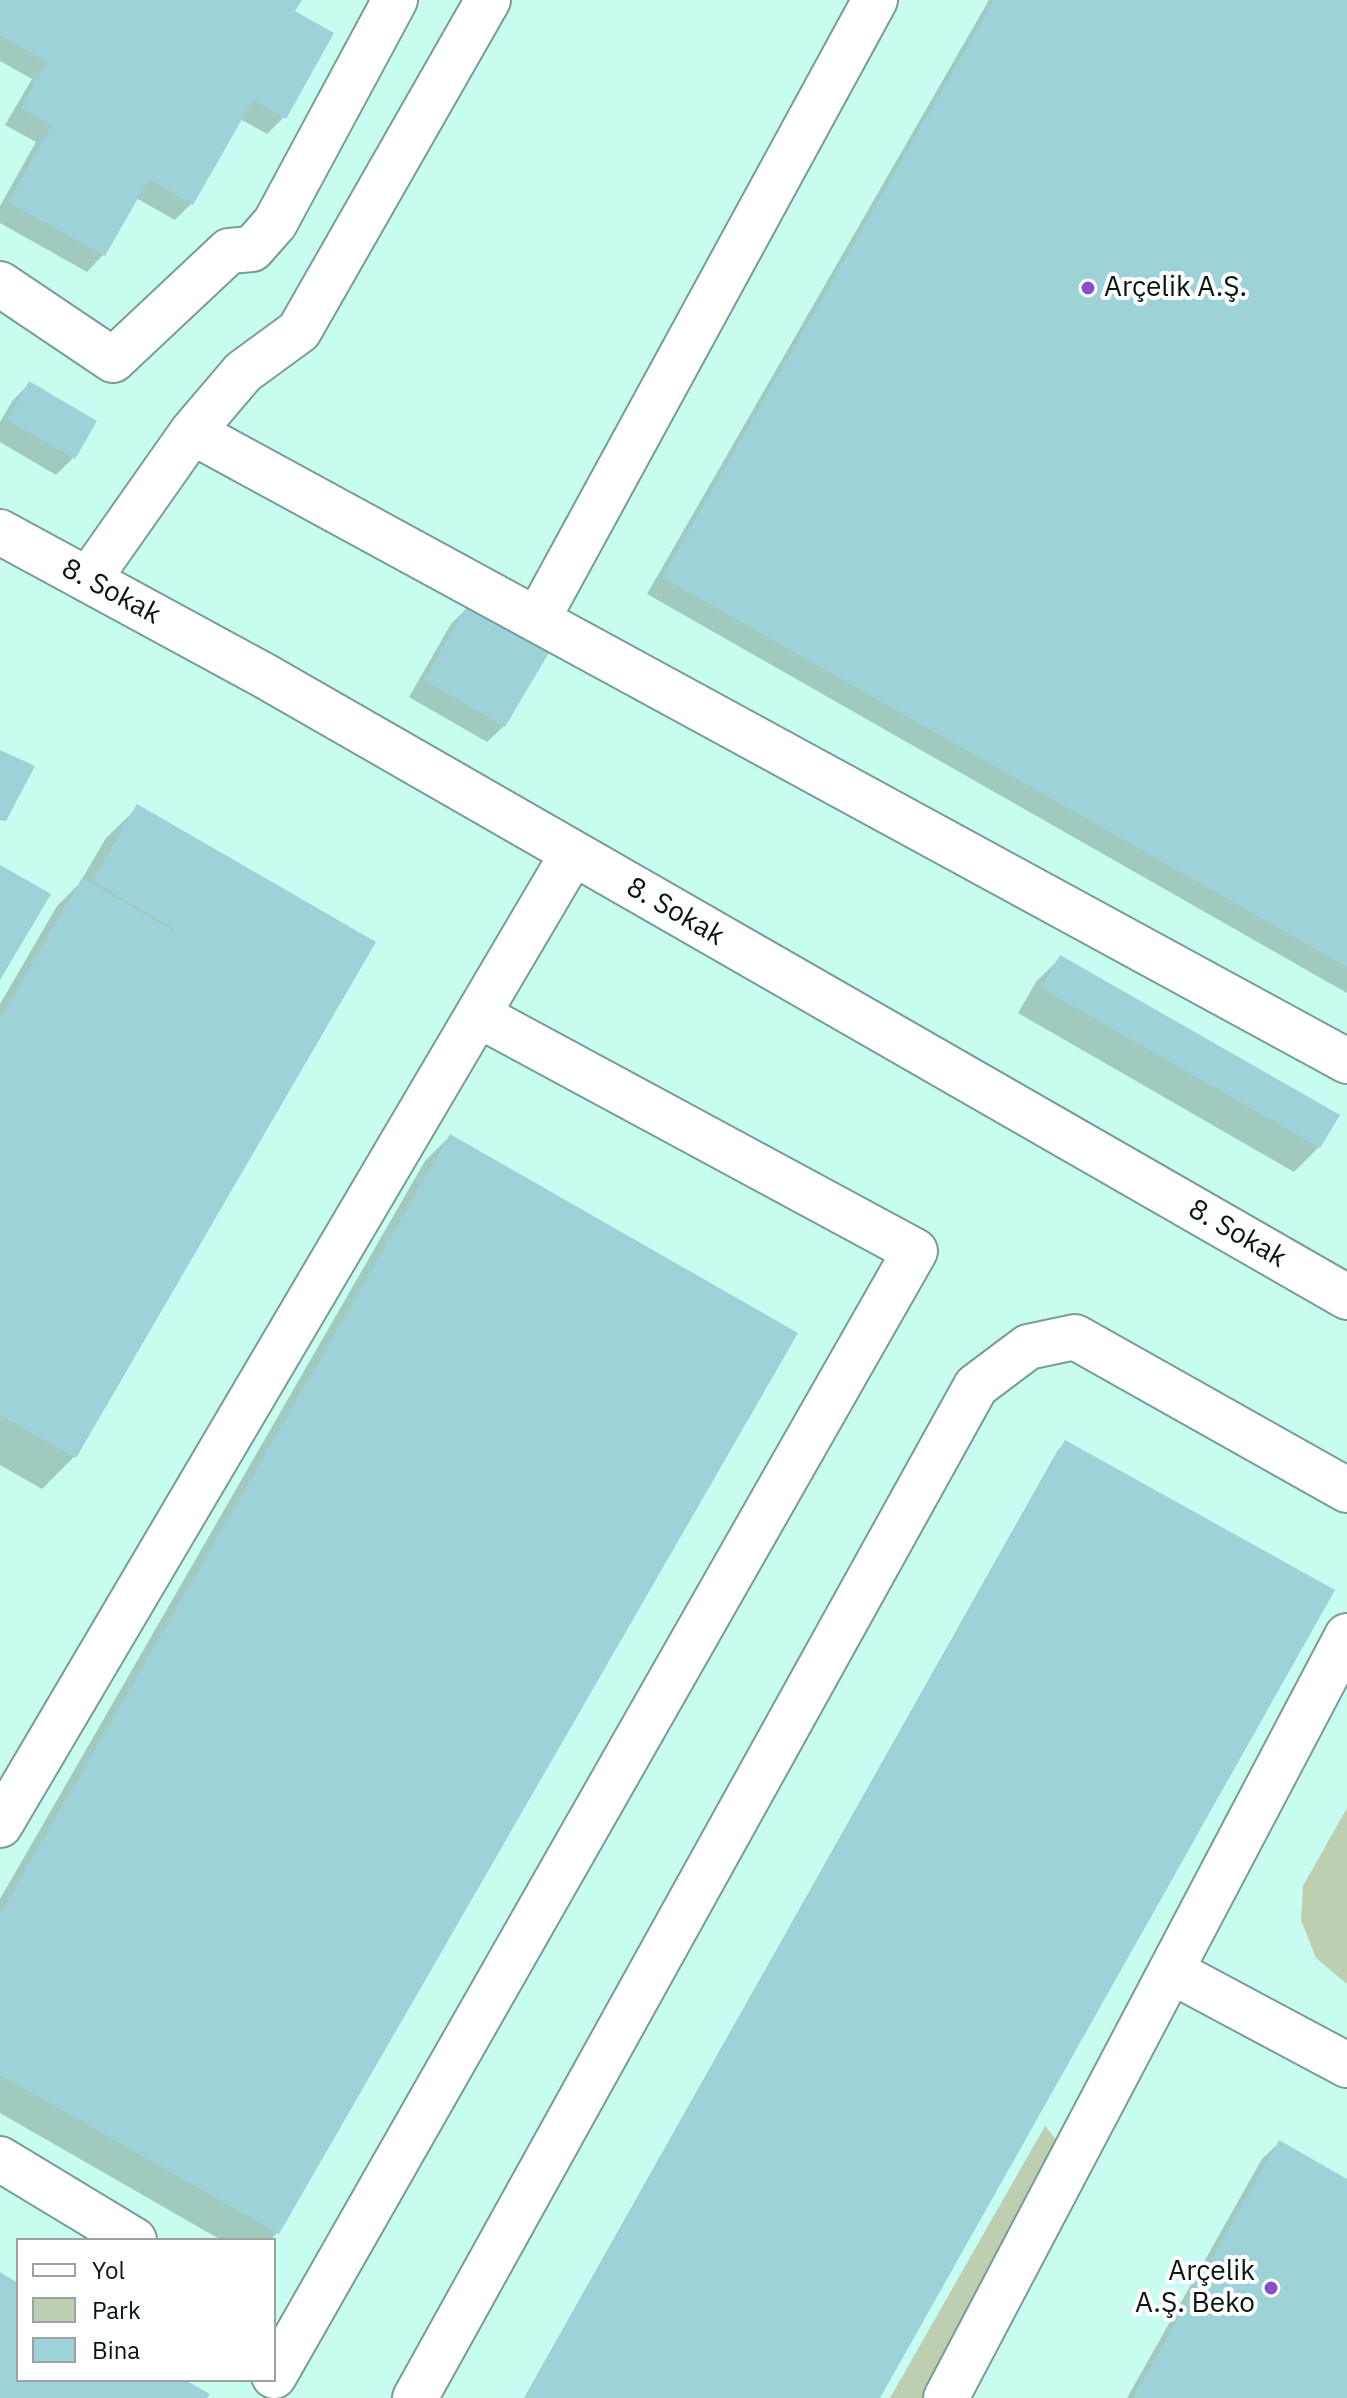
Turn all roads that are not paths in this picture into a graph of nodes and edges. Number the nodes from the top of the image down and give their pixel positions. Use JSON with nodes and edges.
{"nodes":[{"id":1,"x":395,"y":0,"type":"edge"},
{"id":2,"x":488,"y":0,"type":"edge"},
{"id":3,"x":875,"y":0,"type":"edge"},
{"id":4,"x":0,"y":284,"type":"edge"},
{"id":5,"x":192,"y":432,"type":"junction"},
{"id":6,"x":0,"y":532,"type":"edge"},
{"id":7,"x":88,"y":580,"type":"junction"},
{"id":8,"x":537,"y":620,"type":"junction"},
{"id":9,"x":573,"y":853,"type":"junction"},
{"id":10,"x":478,"y":1015,"type":"junction"},
{"id":11,"x":1347,"y":1061,"type":"edge"},
{"id":12,"x":1347,"y":1297,"type":"edge"},
{"id":13,"x":1347,"y":1490,"type":"edge"},
{"id":14,"x":1347,"y":1636,"type":"edge"},
{"id":15,"x":0,"y":1825,"type":"edge"},
{"id":16,"x":1171,"y":1971,"type":"junction"},
{"id":17,"x":1347,"y":2065,"type":"edge"},
{"id":18,"x":0,"y":2159,"type":"edge"},
{"id":19,"x":131,"y":2238,"type":"edge"},
{"id":20,"x":285,"y":2330,"type":"edge"},
{"id":21,"x":276,"y":2366,"type":"edge"},
{"id":22,"x":415,"y":2398,"type":"edge"},
{"id":23,"x":946,"y":2398,"type":"edge"}],
"edges":[{"from":1,"to":4,"type":"street"},
{"from":2,"to":5,"type":"street"},
{"from":3,"to":8,"type":"street"},
{"from":5,"to":7,"type":"street"},
{"from":5,"to":8,"type":"street"},
{"from":6,"to":7,"type":"street","name":"8. Sokak"},
{"from":7,"to":9,"type":"street","name":"8. Sokak"},
{"from":8,"to":11,"type":"street"},
{"from":9,"to":10,"type":"street"},
{"from":9,"to":12,"type":"street","name":"8. Sokak"},
{"from":10,"to":15,"type":"street"},
{"from":10,"to":20,"type":"street"},
{"from":13,"to":22,"type":"street"},
{"from":14,"to":16,"type":"street"},
{"from":16,"to":17,"type":"street"},
{"from":16,"to":23,"type":"street"},
{"from":18,"to":19,"type":"street"},
{"from":20,"to":21,"type":"street"}]}
